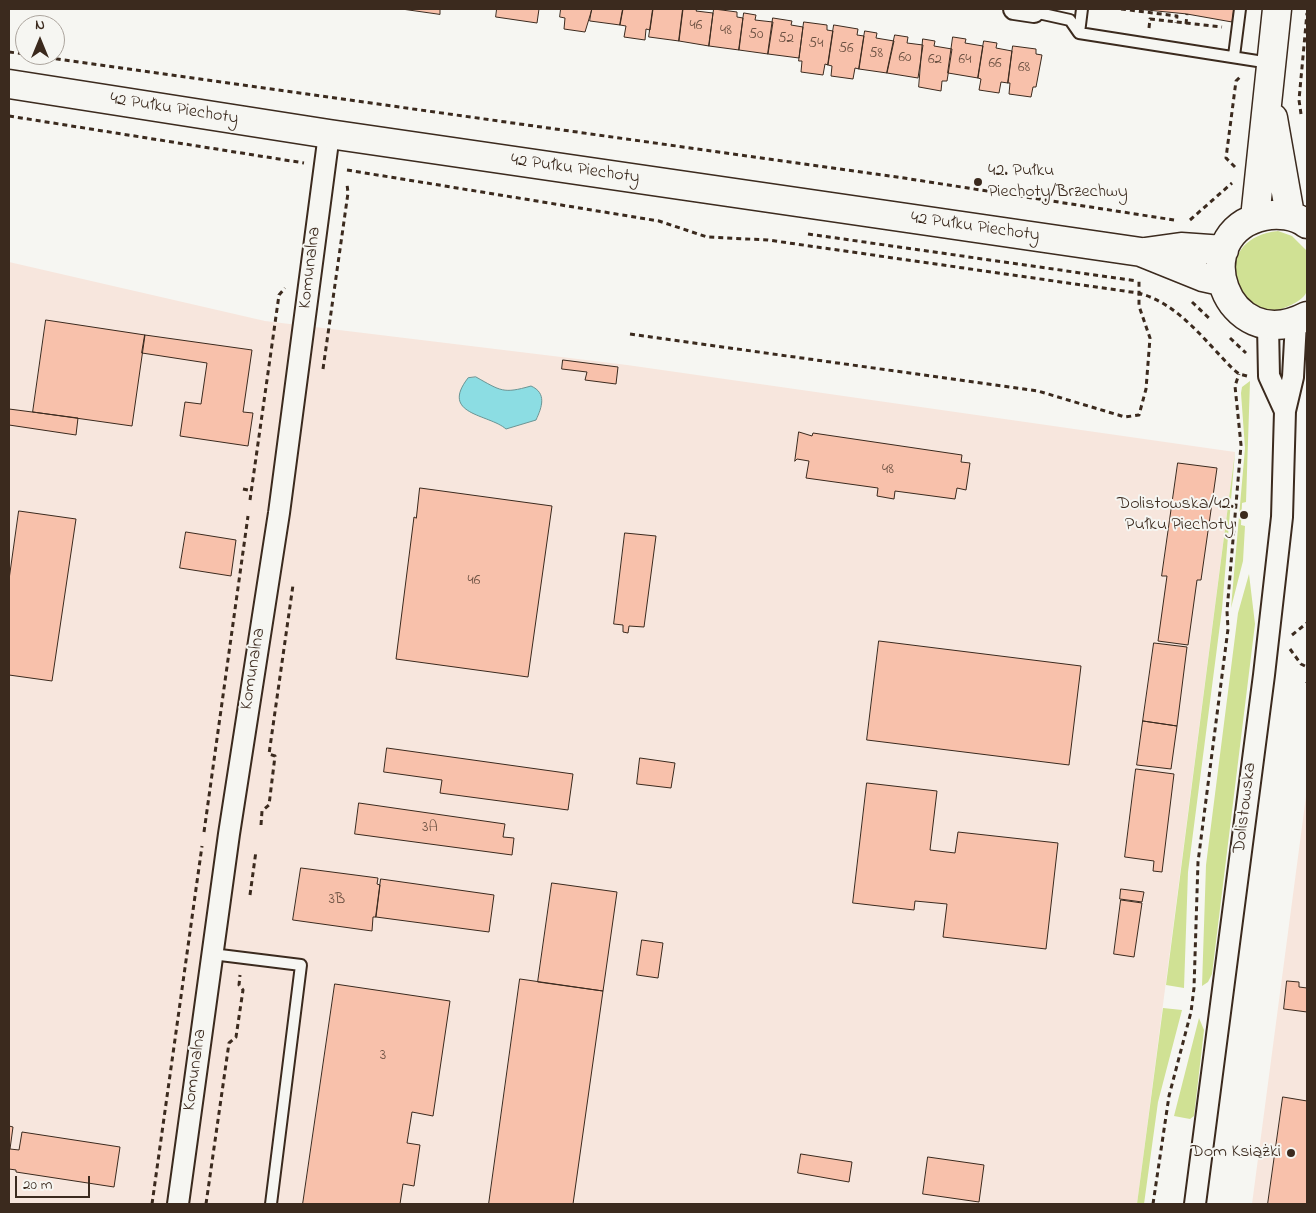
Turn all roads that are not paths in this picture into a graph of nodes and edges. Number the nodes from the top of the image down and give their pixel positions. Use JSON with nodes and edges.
{"nodes":[{"id":1,"x":1014,"y":9,"type":"edge"},
{"id":2,"x":1082,"y":9,"type":"edge"},
{"id":3,"x":1240,"y":9,"type":"edge"},
{"id":4,"x":1277,"y":9,"type":"edge"},
{"id":5,"x":1034,"y":10,"type":"edge"},
{"id":6,"x":1079,"y":33,"type":"junction"},
{"id":7,"x":1234,"y":56,"type":"junction"},
{"id":8,"x":1270,"y":63,"type":"junction"},
{"id":9,"x":9,"y":84,"type":"edge"},
{"id":10,"x":1268,"y":90,"type":"junction"},
{"id":11,"x":329,"y":134,"type":"junction"},
{"id":12,"x":1255,"y":218,"type":"junction"},
{"id":13,"x":1298,"y":220,"type":"edge"},
{"id":14,"x":1224,"y":250,"type":"junction"},
{"id":15,"x":1141,"y":252,"type":"junction"},
{"id":16,"x":1221,"y":281,"type":"junction"},
{"id":17,"x":1302,"y":319,"type":"edge"},
{"id":18,"x":1268,"y":325,"type":"junction"},
{"id":19,"x":1284,"y":411,"type":"junction"},
{"id":20,"x":212,"y":954,"type":"junction"},
{"id":21,"x":178,"y":1204,"type":"edge"},
{"id":22,"x":271,"y":1204,"type":"edge"},
{"id":23,"x":1195,"y":1204,"type":"edge"}],
"edges":[{"from":1,"to":5,"type":"street"},
{"from":2,"to":6,"type":"lane"},
{"from":3,"to":7,"type":"lane"},
{"from":4,"to":8,"type":"street"},
{"from":5,"to":6,"type":"lane"},
{"from":6,"to":7,"type":"lane"},
{"from":7,"to":8,"type":"lane"},
{"from":8,"to":10,"type":"street"},
{"from":9,"to":11,"type":"street","name":"42 Pułku Piechoty"},
{"from":10,"to":12,"type":"street"},
{"from":10,"to":13,"type":"street"},
{"from":11,"to":15,"type":"street","name":"42 Pułku Piechoty"},
{"from":11,"to":20,"type":"street","name":"Komunalna"},
{"from":12,"to":13,"type":"street"},
{"from":12,"to":14,"type":"street"},
{"from":14,"to":15,"type":"street","name":"42 Pułku Piechoty"},
{"from":14,"to":16,"type":"street"},
{"from":15,"to":16,"type":"street","name":"42 Pułku Piechoty"},
{"from":16,"to":18,"type":"street"},
{"from":17,"to":18,"type":"street"},
{"from":17,"to":19,"type":"street","name":"Dolistowska"},
{"from":18,"to":19,"type":"street","name":"Dolistowska"},
{"from":19,"to":23,"type":"street","name":"Dolistowska"},
{"from":20,"to":21,"type":"street","name":"Komunalna"},
{"from":20,"to":22,"type":"lane"}]}
